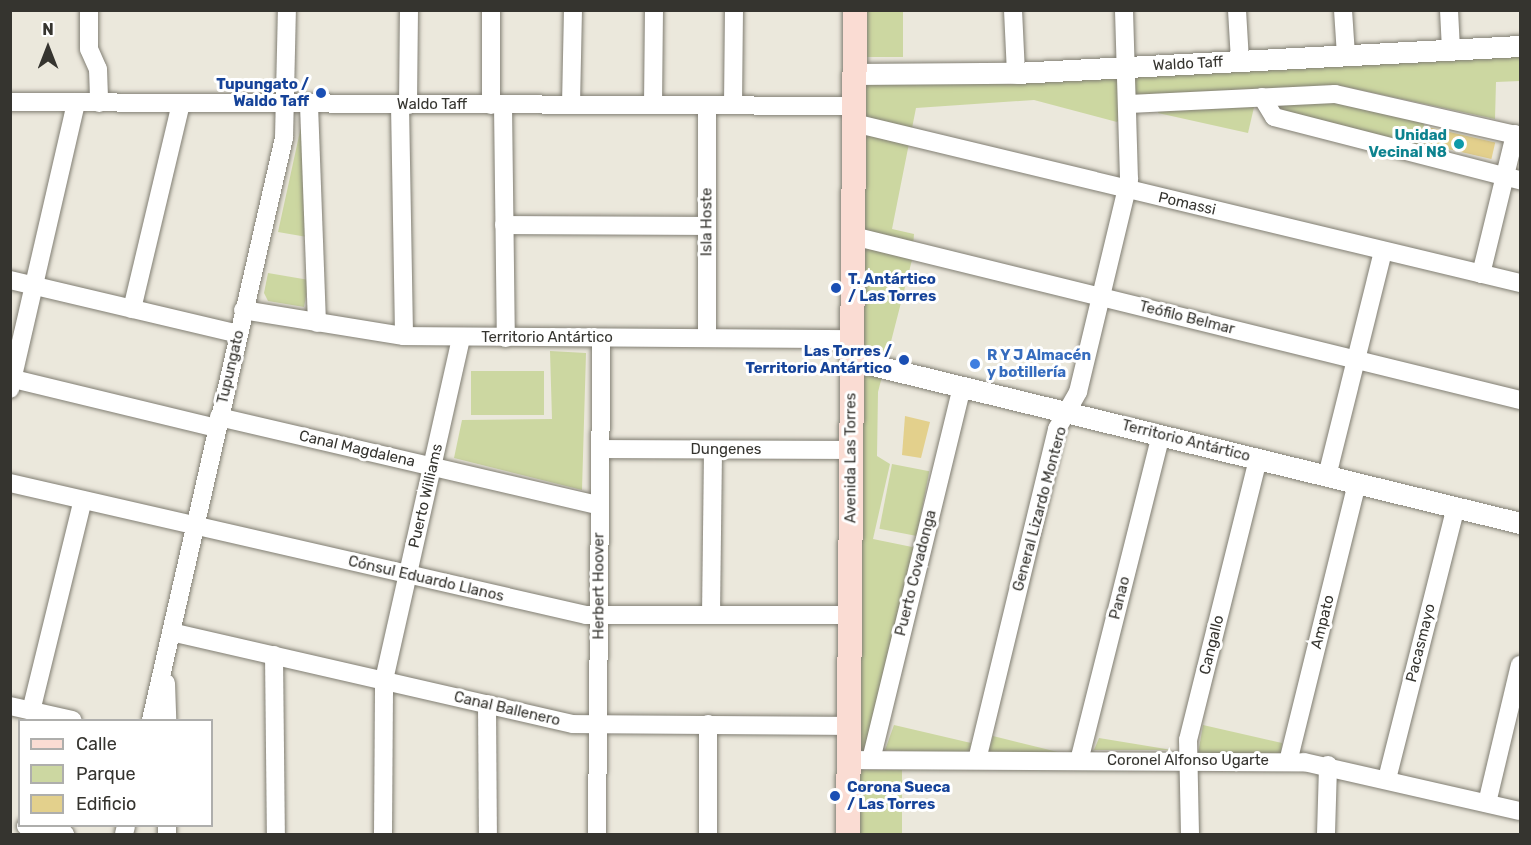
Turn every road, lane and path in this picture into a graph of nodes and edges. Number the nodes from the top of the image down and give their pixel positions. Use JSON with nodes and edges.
{"nodes":[{"id":1,"x":89,"y":10,"type":"edge"},
{"id":2,"x":287,"y":10,"type":"edge"},
{"id":3,"x":409,"y":10,"type":"edge"},
{"id":4,"x":492,"y":10,"type":"edge"},
{"id":5,"x":573,"y":10,"type":"edge"},
{"id":6,"x":654,"y":10,"type":"edge"},
{"id":7,"x":734,"y":10,"type":"edge"},
{"id":8,"x":855,"y":10,"type":"edge"},
{"id":9,"x":1013,"y":10,"type":"edge"},
{"id":10,"x":1124,"y":10,"type":"edge"},
{"id":11,"x":1237,"y":10,"type":"edge"},
{"id":12,"x":1343,"y":10,"type":"edge"},
{"id":13,"x":1449,"y":10,"type":"edge"},
{"id":14,"x":1521,"y":46,"type":"edge"},
{"id":15,"x":1451,"y":50,"type":"junction"},
{"id":16,"x":1346,"y":55,"type":"junction"},
{"id":17,"x":1240,"y":61,"type":"junction"},
{"id":18,"x":1128,"y":67,"type":"junction"},
{"id":19,"x":1016,"y":73,"type":"junction"},
{"id":20,"x":854,"y":74,"type":"junction"},
{"id":21,"x":1262,"y":97,"type":"junction"},
{"id":22,"x":10,"y":102,"type":"edge"},
{"id":23,"x":76,"y":103,"type":"junction"},
{"id":24,"x":99,"y":103,"type":"junction"},
{"id":25,"x":181,"y":104,"type":"junction"},
{"id":26,"x":1130,"y":104,"type":"junction"},
{"id":27,"x":286,"y":105,"type":"junction"},
{"id":28,"x":309,"y":105,"type":"junction"},
{"id":29,"x":404,"y":105,"type":"junction"},
{"id":30,"x":497,"y":105,"type":"junction"},
{"id":31,"x":571,"y":105,"type":"junction"},
{"id":32,"x":653,"y":105,"type":"junction"},
{"id":33,"x":707,"y":105,"type":"junction"},
{"id":34,"x":733,"y":105,"type":"junction"},
{"id":35,"x":854,"y":115,"type":"junction"},
{"id":36,"x":1518,"y":135,"type":"edge"},
{"id":37,"x":1513,"y":178,"type":"edge"},
{"id":38,"x":1127,"y":189,"type":"junction"},
{"id":39,"x":504,"y":225,"type":"junction"},
{"id":40,"x":707,"y":226,"type":"junction"},
{"id":41,"x":853,"y":236,"type":"junction"},
{"id":42,"x":1383,"y":250,"type":"junction"},
{"id":43,"x":1481,"y":274,"type":"junction"},
{"id":44,"x":10,"y":280,"type":"edge"},
{"id":45,"x":1521,"y":283,"type":"edge"},
{"id":46,"x":35,"y":286,"type":"junction"},
{"id":47,"x":1101,"y":297,"type":"junction"},
{"id":48,"x":132,"y":309,"type":"junction"},
{"id":49,"x":243,"y":310,"type":"junction"},
{"id":50,"x":317,"y":323,"type":"junction"},
{"id":51,"x":238,"y":334,"type":"junction"},
{"id":52,"x":404,"y":336,"type":"junction"},
{"id":53,"x":461,"y":338,"type":"junction"},
{"id":54,"x":506,"y":338,"type":"junction"},
{"id":55,"x":601,"y":338,"type":"junction"},
{"id":56,"x":707,"y":338,"type":"junction"},
{"id":57,"x":852,"y":350,"type":"junction"},
{"id":58,"x":1356,"y":359,"type":"junction"},
{"id":59,"x":11,"y":382,"type":"edge"},
{"id":60,"x":962,"y":387,"type":"junction"},
{"id":61,"x":1521,"y":400,"type":"edge"},
{"id":62,"x":1068,"y":412,"type":"junction"},
{"id":63,"x":218,"y":422,"type":"junction"},
{"id":64,"x":1161,"y":435,"type":"junction"},
{"id":65,"x":600,"y":449,"type":"junction"},
{"id":66,"x":713,"y":450,"type":"junction"},
{"id":67,"x":851,"y":450,"type":"junction"},
{"id":68,"x":1258,"y":459,"type":"junction"},
{"id":69,"x":432,"y":466,"type":"junction"},
{"id":70,"x":1327,"y":476,"type":"junction"},
{"id":71,"x":10,"y":483,"type":"edge"},
{"id":72,"x":1357,"y":483,"type":"junction"},
{"id":73,"x":83,"y":500,"type":"junction"},
{"id":74,"x":600,"y":506,"type":"junction"},
{"id":75,"x":1455,"y":507,"type":"junction"},
{"id":76,"x":1521,"y":523,"type":"edge"},
{"id":77,"x":195,"y":526,"type":"junction"},
{"id":78,"x":408,"y":575,"type":"junction"},
{"id":79,"x":599,"y":615,"type":"junction"},
{"id":80,"x":711,"y":615,"type":"junction"},
{"id":81,"x":849,"y":615,"type":"junction"},
{"id":82,"x":171,"y":632,"type":"junction"},
{"id":83,"x":166,"y":654,"type":"junction"},
{"id":84,"x":274,"y":655,"type":"junction"},
{"id":85,"x":1521,"y":665,"type":"edge"},
{"id":86,"x":384,"y":680,"type":"junction"},
{"id":87,"x":487,"y":704,"type":"junction"},
{"id":88,"x":10,"y":706,"type":"edge"},
{"id":89,"x":31,"y":711,"type":"junction"},
{"id":90,"x":67,"y":719,"type":"edge"},
{"id":91,"x":151,"y":719,"type":"edge"},
{"id":92,"x":167,"y":719,"type":"edge"},
{"id":93,"x":598,"y":723,"type":"junction"},
{"id":94,"x":708,"y":724,"type":"junction"},
{"id":95,"x":849,"y":726,"type":"junction"},
{"id":96,"x":860,"y":760,"type":"junction"},
{"id":97,"x":977,"y":760,"type":"junction"},
{"id":98,"x":1079,"y":761,"type":"junction"},
{"id":99,"x":1189,"y":761,"type":"junction"},
{"id":100,"x":1288,"y":762,"type":"junction"},
{"id":101,"x":1328,"y":765,"type":"junction"},
{"id":102,"x":1388,"y":779,"type":"junction"},
{"id":103,"x":1487,"y":803,"type":"junction"},
{"id":104,"x":1521,"y":811,"type":"edge"},
{"id":105,"x":35,"y":827,"type":"edge"},
{"id":106,"x":65,"y":834,"type":"edge"},
{"id":107,"x":276,"y":834,"type":"edge"},
{"id":108,"x":383,"y":834,"type":"edge"},
{"id":109,"x":488,"y":834,"type":"edge"},
{"id":110,"x":597,"y":834,"type":"edge"},
{"id":111,"x":708,"y":834,"type":"edge"},
{"id":112,"x":848,"y":834,"type":"edge"},
{"id":113,"x":1190,"y":834,"type":"edge"},
{"id":114,"x":1326,"y":834,"type":"edge"}],
"edges":[{"from":1,"to":24,"type":"street"},
{"from":2,"to":27,"type":"street","name":"Tupungato"},
{"from":3,"to":29,"type":"street"},
{"from":4,"to":30,"type":"street"},
{"from":5,"to":31,"type":"street"},
{"from":6,"to":32,"type":"street"},
{"from":7,"to":34,"type":"street"},
{"from":8,"to":20,"type":"main road","name":"Avenida Las Torres"},
{"from":9,"to":19,"type":"street"},
{"from":10,"to":18,"type":"street","name":"General Lizardo Montero"},
{"from":11,"to":17,"type":"street"},
{"from":12,"to":16,"type":"street"},
{"from":13,"to":15,"type":"street"},
{"from":14,"to":15,"type":"street","name":"Waldo Taff"},
{"from":15,"to":16,"type":"street","name":"Waldo Taff"},
{"from":16,"to":17,"type":"street","name":"Waldo Taff"},
{"from":17,"to":18,"type":"street","name":"Waldo Taff"},
{"from":18,"to":19,"type":"street","name":"Waldo Taff"},
{"from":18,"to":26,"type":"street","name":"General Lizardo Montero"},
{"from":19,"to":20,"type":"street","name":"Waldo Taff"},
{"from":20,"to":35,"type":"main road","name":"Avenida Las Torres"},
{"from":21,"to":26,"type":"street"},
{"from":21,"to":36,"type":"street"},
{"from":21,"to":37,"type":"street"},
{"from":22,"to":23,"type":"street","name":"Waldo Taff"},
{"from":23,"to":24,"type":"street","name":"Waldo Taff"},
{"from":23,"to":46,"type":"street"},
{"from":24,"to":25,"type":"street","name":"Waldo Taff"},
{"from":25,"to":27,"type":"street","name":"Waldo Taff"},
{"from":25,"to":48,"type":"street"},
{"from":26,"to":38,"type":"street","name":"General Lizardo Montero"},
{"from":27,"to":28,"type":"street","name":"Waldo Taff"},
{"from":27,"to":49,"type":"street","name":"Tupungato"},
{"from":28,"to":29,"type":"street","name":"Waldo Taff"},
{"from":28,"to":50,"type":"street"},
{"from":29,"to":30,"type":"street","name":"Waldo Taff"},
{"from":29,"to":52,"type":"street"},
{"from":30,"to":31,"type":"street","name":"Waldo Taff"},
{"from":30,"to":39,"type":"street"},
{"from":31,"to":32,"type":"street","name":"Waldo Taff"},
{"from":32,"to":33,"type":"street","name":"Waldo Taff"},
{"from":33,"to":34,"type":"street","name":"Waldo Taff"},
{"from":33,"to":40,"type":"street","name":"Isla Hoste"},
{"from":34,"to":35,"type":"street","name":"Waldo Taff"},
{"from":35,"to":38,"type":"street","name":"Pomassi"},
{"from":35,"to":41,"type":"main road","name":"Avenida Las Torres"},
{"from":36,"to":37,"type":"street"},
{"from":37,"to":43,"type":"street"},
{"from":38,"to":42,"type":"street","name":"Pomassi"},
{"from":38,"to":47,"type":"street","name":"General Lizardo Montero"},
{"from":39,"to":40,"type":"street"},
{"from":39,"to":54,"type":"street"},
{"from":40,"to":56,"type":"street","name":"Isla Hoste"},
{"from":41,"to":47,"type":"street","name":"Teófilo Belmar"},
{"from":41,"to":57,"type":"main road","name":"Avenida Las Torres"},
{"from":42,"to":43,"type":"street","name":"Pomassi"},
{"from":42,"to":58,"type":"street"},
{"from":43,"to":45,"type":"street","name":"Pomassi"},
{"from":44,"to":46,"type":"street"},
{"from":46,"to":48,"type":"street"},
{"from":46,"to":59,"type":"street"},
{"from":47,"to":58,"type":"street","name":"Teófilo Belmar"},
{"from":47,"to":62,"type":"street","name":"General Lizardo Montero"},
{"from":48,"to":51,"type":"street"},
{"from":49,"to":50,"type":"street","name":"Territorio Antártico"},
{"from":49,"to":51,"type":"street","name":"Tupungato"},
{"from":50,"to":52,"type":"street","name":"Territorio Antártico"},
{"from":51,"to":63,"type":"street","name":"Tupungato"},
{"from":52,"to":53,"type":"street","name":"Territorio Antártico"},
{"from":53,"to":54,"type":"street","name":"Territorio Antártico"},
{"from":53,"to":69,"type":"street","name":"Puerto Williams"},
{"from":54,"to":55,"type":"street","name":"Territorio Antártico"},
{"from":55,"to":56,"type":"street","name":"Territorio Antártico"},
{"from":55,"to":65,"type":"street","name":"Herbert Hoover"},
{"from":56,"to":57,"type":"street","name":"Territorio Antártico"},
{"from":57,"to":60,"type":"street","name":"Territorio Antártico"},
{"from":57,"to":67,"type":"main road","name":"Avenida Las Torres"},
{"from":58,"to":61,"type":"street","name":"Teófilo Belmar"},
{"from":58,"to":70,"type":"street"},
{"from":59,"to":63,"type":"street","name":"Canal Magdalena"},
{"from":60,"to":62,"type":"street","name":"Territorio Antártico"},
{"from":60,"to":96,"type":"street","name":"Puerto Covadonga"},
{"from":62,"to":64,"type":"street","name":"Territorio Antártico"},
{"from":62,"to":97,"type":"street","name":"General Lizardo Montero"},
{"from":63,"to":69,"type":"street","name":"Canal Magdalena"},
{"from":63,"to":77,"type":"street","name":"Tupungato"},
{"from":64,"to":68,"type":"street","name":"Territorio Antártico"},
{"from":64,"to":98,"type":"street","name":"Panao"},
{"from":65,"to":66,"type":"street","name":"Dungenes"},
{"from":65,"to":74,"type":"street","name":"Herbert Hoover"},
{"from":66,"to":67,"type":"street","name":"Dungenes"},
{"from":66,"to":80,"type":"street"},
{"from":67,"to":81,"type":"main road","name":"Avenida Las Torres"},
{"from":68,"to":70,"type":"street","name":"Territorio Antártico"},
{"from":68,"to":99,"type":"street","name":"Cangallo"},
{"from":69,"to":74,"type":"street","name":"Canal Magdalena"},
{"from":69,"to":78,"type":"street","name":"Puerto Williams"},
{"from":70,"to":72,"type":"street","name":"Territorio Antártico"},
{"from":71,"to":73,"type":"street","name":"Cónsul Eduardo Llanos"},
{"from":72,"to":75,"type":"street","name":"Territorio Antártico"},
{"from":72,"to":100,"type":"street","name":"Ampato"},
{"from":73,"to":77,"type":"street","name":"Cónsul Eduardo Llanos"},
{"from":73,"to":89,"type":"street"},
{"from":74,"to":79,"type":"street","name":"Herbert Hoover"},
{"from":75,"to":76,"type":"street","name":"Territorio Antártico"},
{"from":75,"to":102,"type":"street","name":"Pacasmayo"},
{"from":77,"to":78,"type":"street","name":"Cónsul Eduardo Llanos"},
{"from":77,"to":82,"type":"street","name":"Tupungato"},
{"from":78,"to":79,"type":"street","name":"Cónsul Eduardo Llanos"},
{"from":78,"to":86,"type":"street","name":"Puerto Williams"},
{"from":79,"to":80,"type":"street","name":"Cónsul Eduardo Llanos"},
{"from":79,"to":93,"type":"street","name":"Herbert Hoover"},
{"from":80,"to":81,"type":"street","name":"Cónsul Eduardo Llanos"},
{"from":81,"to":95,"type":"main road","name":"Avenida Las Torres"},
{"from":82,"to":83,"type":"street","name":"Tupungato"},
{"from":82,"to":84,"type":"street","name":"Canal Ballenero"},
{"from":83,"to":91,"type":"street","name":"Tupungato"},
{"from":83,"to":92,"type":"street"},
{"from":84,"to":86,"type":"street","name":"Canal Ballenero"},
{"from":84,"to":107,"type":"street"},
{"from":85,"to":103,"type":"street"},
{"from":86,"to":87,"type":"street","name":"Canal Ballenero"},
{"from":86,"to":108,"type":"street","name":"Puerto Williams"},
{"from":87,"to":93,"type":"street","name":"Canal Ballenero"},
{"from":87,"to":109,"type":"street"},
{"from":88,"to":89,"type":"street"},
{"from":89,"to":90,"type":"street"},
{"from":93,"to":94,"type":"street","name":"Canal Ballenero"},
{"from":93,"to":110,"type":"street","name":"Herbert Hoover"},
{"from":94,"to":95,"type":"street","name":"Canal Ballenero"},
{"from":94,"to":111,"type":"street"},
{"from":95,"to":96,"type":"main road","name":"Avenida Las Torres"},
{"from":96,"to":97,"type":"street","name":"Coronel Alfonso Ugarte"},
{"from":96,"to":112,"type":"main road","name":"Avenida Las Torres"},
{"from":97,"to":98,"type":"street","name":"Coronel Alfonso Ugarte"},
{"from":98,"to":99,"type":"street","name":"Coronel Alfonso Ugarte"},
{"from":99,"to":100,"type":"street","name":"Coronel Alfonso Ugarte"},
{"from":99,"to":113,"type":"street","name":"Cangallo"},
{"from":100,"to":101,"type":"street","name":"Coronel Alfonso Ugarte"},
{"from":101,"to":102,"type":"street","name":"Coronel Alfonso Ugarte"},
{"from":101,"to":114,"type":"street"},
{"from":102,"to":103,"type":"street","name":"Coronel Alfonso Ugarte"},
{"from":103,"to":104,"type":"street","name":"Coronel Alfonso Ugarte"},
{"from":105,"to":106,"type":"street"}]}
